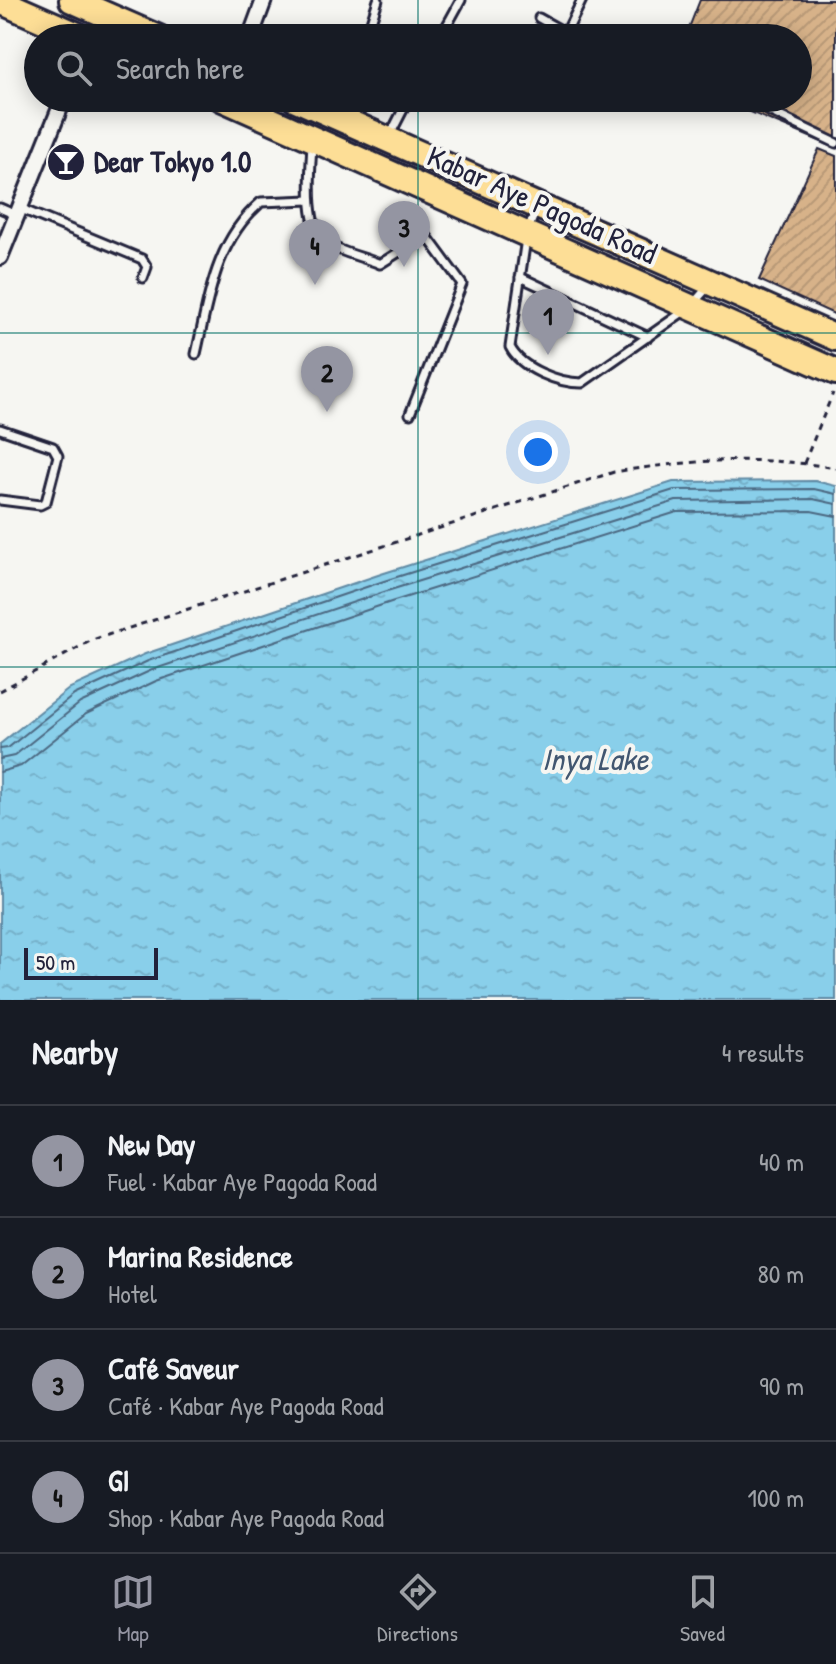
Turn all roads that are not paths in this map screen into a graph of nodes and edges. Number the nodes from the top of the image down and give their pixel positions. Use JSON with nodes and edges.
{"nodes":[{"id":1,"x":264,"y":0,"type":"edge"},
{"id":2,"x":378,"y":0,"type":"edge"},
{"id":3,"x":461,"y":0,"type":"edge"},
{"id":4,"x":582,"y":0,"type":"edge"},
{"id":5,"x":0,"y":1,"type":"edge"},
{"id":6,"x":82,"y":4,"type":"edge"},
{"id":7,"x":539,"y":18,"type":"dead end"},
{"id":8,"x":53,"y":24,"type":"edge"},
{"id":9,"x":81,"y":24,"type":"edge"},
{"id":10,"x":81,"y":24,"type":"edge"},
{"id":11,"x":127,"y":24,"type":"edge"},
{"id":12,"x":255,"y":24,"type":"edge"},
{"id":13,"x":370,"y":24,"type":"edge"},
{"id":14,"x":448,"y":24,"type":"edge"},
{"id":15,"x":550,"y":24,"type":"edge"},
{"id":16,"x":570,"y":24,"type":"edge"},
{"id":17,"x":58,"y":112,"type":"edge"},
{"id":18,"x":253,"y":112,"type":"edge"},
{"id":19,"x":323,"y":112,"type":"edge"},
{"id":20,"x":325,"y":112,"type":"edge"},
{"id":21,"x":402,"y":112,"type":"edge"},
{"id":22,"x":771,"y":112,"type":"edge"},
{"id":23,"x":312,"y":138,"type":"junction"},
{"id":24,"x":388,"y":139,"type":"junction"},
{"id":25,"x":836,"y":143,"type":"edge"},
{"id":26,"x":310,"y":200,"type":"junction"},
{"id":27,"x":538,"y":204,"type":"junction"},
{"id":28,"x":0,"y":208,"type":"edge"},
{"id":29,"x":18,"y":212,"type":"junction"},
{"id":30,"x":527,"y":232,"type":"junction"},
{"id":31,"x":0,"y":257,"type":"edge"},
{"id":32,"x":520,"y":277,"type":"junction"},
{"id":33,"x":143,"y":278,"type":"dead end"},
{"id":34,"x":712,"y":282,"type":"junction"},
{"id":35,"x":690,"y":307,"type":"junction"},
{"id":36,"x":648,"y":337,"type":"junction"},
{"id":37,"x":836,"y":338,"type":"edge"},
{"id":38,"x":196,"y":354,"type":"dead end"},
{"id":39,"x":836,"y":372,"type":"edge"},
{"id":40,"x":410,"y":414,"type":"dead end"},
{"id":41,"x":0,"y":429,"type":"edge"},
{"id":42,"x":0,"y":500,"type":"edge"}],
"edges":[{"from":1,"to":12,"type":"street"},
{"from":2,"to":13,"type":"lane"},
{"from":3,"to":14,"type":"lane"},
{"from":4,"to":16,"type":"lane"},
{"from":5,"to":8,"type":"main road"},
{"from":6,"to":9,"type":"street"},
{"from":6,"to":10,"type":"street"},
{"from":6,"to":11,"type":"main road"},
{"from":7,"to":15,"type":"lane"},
{"from":17,"to":29,"type":"street"},
{"from":18,"to":23,"type":"main road","name":"Kabar Aye Pagoda Road"},
{"from":19,"to":23,"type":"main road"},
{"from":20,"to":24,"type":"main road","name":"Kabar Aye Pagoda Road"},
{"from":21,"to":24,"type":"lane"},
{"from":22,"to":25,"type":"lane"},
{"from":23,"to":26,"type":"lane"},
{"from":23,"to":30,"type":"main road","name":"Kabar Aye Pagoda Road"},
{"from":24,"to":27,"type":"main road","name":"Kabar Aye Pagoda Road"},
{"from":26,"to":38,"type":"lane"},
{"from":26,"to":40,"type":"lane"},
{"from":27,"to":30,"type":"lane"},
{"from":27,"to":34,"type":"main road","name":"Kabar Aye Pagoda Road"},
{"from":28,"to":29,"type":"lane"},
{"from":29,"to":31,"type":"street"},
{"from":29,"to":33,"type":"lane"},
{"from":30,"to":32,"type":"lane"},
{"from":30,"to":35,"type":"main road","name":"Kabar Aye Pagoda Road"},
{"from":32,"to":36,"type":"lane"},
{"from":32,"to":36,"type":"lane"},
{"from":34,"to":35,"type":"lane"},
{"from":34,"to":37,"type":"main road","name":"Kabar Aye Pagoda Road"},
{"from":35,"to":36,"type":"lane"},
{"from":35,"to":39,"type":"main road","name":"Kabar Aye Pagoda Road"},
{"from":41,"to":42,"type":"lane"}]}
